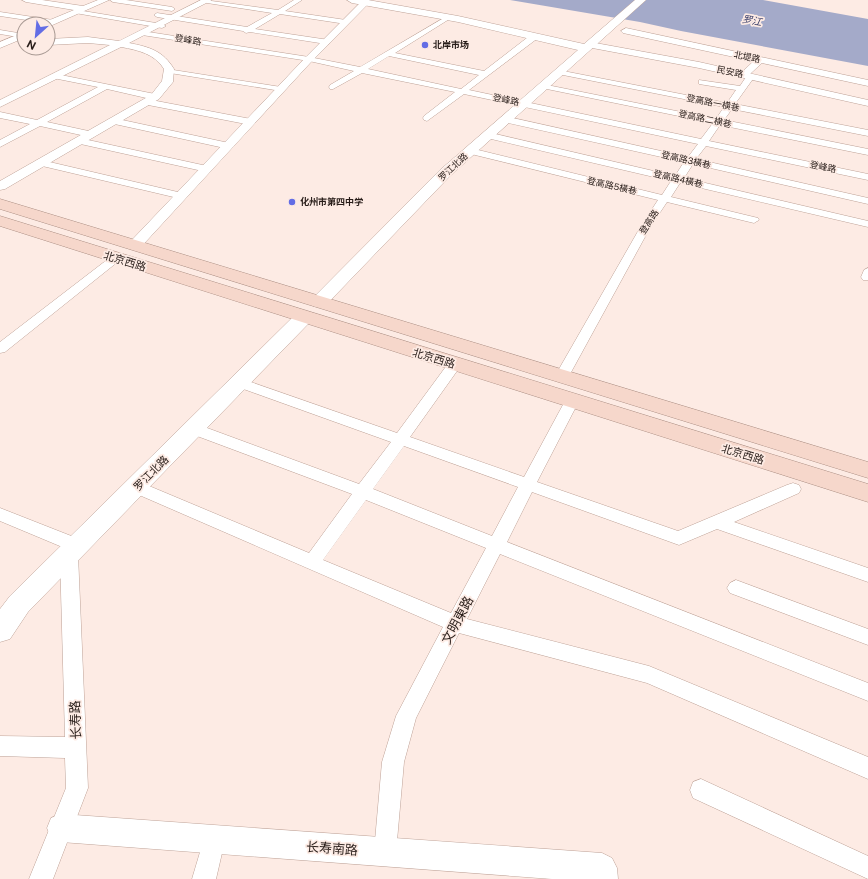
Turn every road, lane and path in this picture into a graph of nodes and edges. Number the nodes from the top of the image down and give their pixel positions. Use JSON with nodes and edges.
{"nodes":[{"id":1,"x":26,"y":0,"type":"edge"},
{"id":2,"x":113,"y":0,"type":"edge"},
{"id":3,"x":208,"y":0,"type":"edge"},
{"id":4,"x":352,"y":0,"type":"edge"},
{"id":5,"x":641,"y":0,"type":"edge"},
{"id":6,"x":279,"y":2,"type":"dead end"},
{"id":7,"x":295,"y":2,"type":"edge"},
{"id":8,"x":366,"y":2,"type":"junction"},
{"id":9,"x":106,"y":4,"type":"edge"},
{"id":10,"x":308,"y":6,"type":"dead end"},
{"id":11,"x":80,"y":11,"type":"junction"},
{"id":12,"x":186,"y":11,"type":"junction"},
{"id":13,"x":279,"y":12,"type":"junction"},
{"id":14,"x":201,"y":13,"type":"dead end"},
{"id":15,"x":0,"y":14,"type":"edge"},
{"id":16,"x":151,"y":14,"type":"dead end"},
{"id":17,"x":350,"y":16,"type":"junction"},
{"id":18,"x":16,"y":17,"type":"edge"},
{"id":19,"x":449,"y":17,"type":"junction"},
{"id":20,"x":246,"y":20,"type":"dead end"},
{"id":21,"x":56,"y":21,"type":"edge"},
{"id":22,"x":260,"y":22,"type":"junction"},
{"id":23,"x":173,"y":23,"type":"junction"},
{"id":24,"x":158,"y":25,"type":"junction"},
{"id":25,"x":275,"y":25,"type":"dead end"},
{"id":26,"x":248,"y":30,"type":"junction"},
{"id":27,"x":626,"y":31,"type":"dead end"},
{"id":28,"x":0,"y":32,"type":"edge"},
{"id":29,"x":142,"y":33,"type":"junction"},
{"id":30,"x":16,"y":36,"type":"edge"},
{"id":31,"x":329,"y":36,"type":"junction"},
{"id":32,"x":535,"y":36,"type":"junction"},
{"id":33,"x":235,"y":37,"type":"dead end"},
{"id":34,"x":56,"y":40,"type":"edge"},
{"id":35,"x":16,"y":41,"type":"edge"},
{"id":36,"x":56,"y":41,"type":"edge"},
{"id":37,"x":63,"y":41,"type":"junction"},
{"id":38,"x":120,"y":44,"type":"junction"},
{"id":39,"x":591,"y":45,"type":"junction"},
{"id":40,"x":1,"y":46,"type":"edge"},
{"id":41,"x":312,"y":53,"type":"junction"},
{"id":42,"x":388,"y":54,"type":"junction"},
{"id":43,"x":760,"y":60,"type":"junction"},
{"id":44,"x":361,"y":70,"type":"junction"},
{"id":45,"x":170,"y":71,"type":"junction"},
{"id":46,"x":558,"y":72,"type":"junction"},
{"id":47,"x":486,"y":74,"type":"junction"},
{"id":48,"x":56,"y":76,"type":"junction"},
{"id":49,"x":748,"y":76,"type":"junction"},
{"id":50,"x":702,"y":82,"type":"dead end"},
{"id":51,"x":868,"y":83,"type":"edge"},
{"id":52,"x":105,"y":86,"type":"junction"},
{"id":53,"x":542,"y":86,"type":"junction"},
{"id":54,"x":333,"y":87,"type":"dead end"},
{"id":55,"x":281,"y":89,"type":"junction"},
{"id":56,"x":742,"y":89,"type":"junction"},
{"id":57,"x":462,"y":92,"type":"junction"},
{"id":58,"x":151,"y":99,"type":"junction"},
{"id":59,"x":868,"y":103,"type":"edge"},
{"id":60,"x":0,"y":104,"type":"edge"},
{"id":61,"x":522,"y":104,"type":"junction"},
{"id":62,"x":729,"y":106,"type":"junction"},
{"id":63,"x":0,"y":115,"type":"edge"},
{"id":64,"x":427,"y":118,"type":"dead end"},
{"id":65,"x":504,"y":119,"type":"junction"},
{"id":66,"x":113,"y":121,"type":"junction"},
{"id":67,"x":251,"y":122,"type":"junction"},
{"id":68,"x":718,"y":122,"type":"junction"},
{"id":69,"x":38,"y":123,"type":"junction"},
{"id":70,"x":868,"y":133,"type":"edge"},
{"id":71,"x":90,"y":134,"type":"junction"},
{"id":72,"x":487,"y":135,"type":"junction"},
{"id":73,"x":79,"y":141,"type":"junction"},
{"id":74,"x":704,"y":142,"type":"junction"},
{"id":75,"x":0,"y":144,"type":"edge"},
{"id":76,"x":228,"y":146,"type":"junction"},
{"id":77,"x":470,"y":151,"type":"junction"},
{"id":78,"x":868,"y":152,"type":"edge"},
{"id":79,"x":690,"y":161,"type":"junction"},
{"id":80,"x":41,"y":163,"type":"junction"},
{"id":81,"x":207,"y":169,"type":"junction"},
{"id":82,"x":868,"y":177,"type":"edge"},
{"id":83,"x":678,"y":179,"type":"junction"},
{"id":84,"x":0,"y":186,"type":"edge"},
{"id":85,"x":182,"y":196,"type":"junction"},
{"id":86,"x":665,"y":198,"type":"junction"},
{"id":87,"x":868,"y":201,"type":"edge"},
{"id":88,"x":0,"y":204,"type":"edge"},
{"id":89,"x":754,"y":220,"type":"dead end"},
{"id":90,"x":0,"y":221,"type":"edge"},
{"id":91,"x":868,"y":224,"type":"edge"},
{"id":92,"x":135,"y":245,"type":"junction"},
{"id":93,"x":116,"y":258,"type":"junction"},
{"id":94,"x":312,"y":309,"type":"junction"},
{"id":95,"x":2,"y":345,"type":"edge"},
{"id":96,"x":455,"y":364,"type":"junction"},
{"id":97,"x":562,"y":376,"type":"junction"},
{"id":98,"x":240,"y":383,"type":"junction"},
{"id":99,"x":572,"y":401,"type":"junction"},
{"id":100,"x":194,"y":429,"type":"junction"},
{"id":101,"x":401,"y":439,"type":"junction"},
{"id":102,"x":868,"y":470,"type":"edge"},
{"id":103,"x":528,"y":484,"type":"junction"},
{"id":104,"x":136,"y":487,"type":"junction"},
{"id":105,"x":793,"y":489,"type":"dead end"},
{"id":106,"x":362,"y":492,"type":"junction"},
{"id":107,"x":868,"y":493,"type":"edge"},
{"id":108,"x":0,"y":514,"type":"edge"},
{"id":109,"x":716,"y":522,"type":"junction"},
{"id":110,"x":496,"y":546,"type":"junction"},
{"id":111,"x":74,"y":550,"type":"junction"},
{"id":112,"x":312,"y":562,"type":"junction"},
{"id":113,"x":868,"y":575,"type":"edge"},
{"id":114,"x":736,"y":588,"type":"dead end"},
{"id":115,"x":456,"y":624,"type":"junction"},
{"id":116,"x":0,"y":630,"type":"edge"},
{"id":117,"x":868,"y":637,"type":"edge"},
{"id":118,"x":868,"y":692,"type":"edge"},
{"id":119,"x":0,"y":746,"type":"edge"},
{"id":120,"x":76,"y":748,"type":"junction"},
{"id":121,"x":868,"y":768,"type":"edge"},
{"id":122,"x":701,"y":790,"type":"dead end"},
{"id":123,"x":61,"y":828,"type":"junction"},
{"id":124,"x":214,"y":840,"type":"junction"},
{"id":125,"x":385,"y":852,"type":"junction"},
{"id":126,"x":868,"y":868,"type":"edge"},
{"id":127,"x":602,"y":874,"type":"edge"},
{"id":128,"x":41,"y":879,"type":"edge"},
{"id":129,"x":204,"y":879,"type":"edge"}],
"edges":[{"from":1,"to":11,"type":"street"},
{"from":2,"to":12,"type":"street"},
{"from":3,"to":12,"type":"street"},
{"from":3,"to":13,"type":"street"},
{"from":4,"to":8,"type":"main road","name":"民安路"},
{"from":5,"to":39,"type":"main road","name":"罗江北路"},
{"from":6,"to":7,"type":"street"},
{"from":7,"to":10,"type":"street"},
{"from":7,"to":13,"type":"street"},
{"from":8,"to":17,"type":"street"},
{"from":8,"to":19,"type":"main road","name":"民安路"},
{"from":9,"to":11,"type":"street"},
{"from":11,"to":21,"type":"street"},
{"from":11,"to":24,"type":"street"},
{"from":12,"to":14,"type":"street"},
{"from":12,"to":23,"type":"street"},
{"from":13,"to":17,"type":"street"},
{"from":13,"to":22,"type":"street"},
{"from":15,"to":18,"type":"street"},
{"from":16,"to":23,"type":"street"},
{"from":17,"to":31,"type":"street"},
{"from":19,"to":32,"type":"main road","name":"民安路"},
{"from":19,"to":42,"type":"street"},
{"from":20,"to":22,"type":"street"},
{"from":22,"to":25,"type":"street"},
{"from":22,"to":26,"type":"street"},
{"from":23,"to":24,"type":"street"},
{"from":23,"to":26,"type":"street"},
{"from":24,"to":29,"type":"street"},
{"from":26,"to":31,"type":"street"},
{"from":26,"to":33,"type":"street"},
{"from":27,"to":43,"type":"street","name":"北堤路"},
{"from":28,"to":30,"type":"street"},
{"from":29,"to":38,"type":"street"},
{"from":29,"to":41,"type":"street","name":"登峰路"},
{"from":31,"to":41,"type":"street"},
{"from":32,"to":39,"type":"main road","name":"民安路"},
{"from":32,"to":47,"type":"street"},
{"from":34,"to":37,"type":"street"},
{"from":35,"to":40,"type":"street"},
{"from":36,"to":37,"type":"street"},
{"from":37,"to":38,"type":"street"},
{"from":38,"to":45,"type":"street"},
{"from":38,"to":48,"type":"street"},
{"from":39,"to":46,"type":"main road","name":"罗江北路"},
{"from":39,"to":49,"type":"street","name":"民安路"},
{"from":41,"to":44,"type":"street","name":"登峰路"},
{"from":41,"to":55,"type":"street"},
{"from":42,"to":44,"type":"street"},
{"from":42,"to":47,"type":"street"},
{"from":43,"to":49,"type":"street","name":"登高路"},
{"from":43,"to":51,"type":"street","name":"北堤路"},
{"from":44,"to":54,"type":"street"},
{"from":44,"to":57,"type":"street","name":"登峰路"},
{"from":45,"to":55,"type":"street"},
{"from":45,"to":58,"type":"street"},
{"from":46,"to":53,"type":"main road","name":"罗江北路"},
{"from":46,"to":62,"type":"street","name":"登高路一横巷"},
{"from":47,"to":57,"type":"street"},
{"from":48,"to":52,"type":"street"},
{"from":48,"to":60,"type":"street"},
{"from":49,"to":56,"type":"street","name":"登高路"},
{"from":49,"to":59,"type":"street","name":"民安路"},
{"from":50,"to":56,"type":"street"},
{"from":52,"to":58,"type":"street"},
{"from":52,"to":69,"type":"street"},
{"from":53,"to":61,"type":"main road","name":"罗江北路"},
{"from":53,"to":68,"type":"street","name":"登高路二横巷"},
{"from":55,"to":67,"type":"street"},
{"from":56,"to":62,"type":"street","name":"登高路"},
{"from":57,"to":61,"type":"street","name":"登峰路"},
{"from":57,"to":64,"type":"street"},
{"from":58,"to":66,"type":"street"},
{"from":58,"to":67,"type":"street"},
{"from":61,"to":65,"type":"main road","name":"罗江北路"},
{"from":61,"to":74,"type":"street","name":"登峰路"},
{"from":62,"to":68,"type":"street","name":"登高路"},
{"from":62,"to":70,"type":"street","name":"登高路一横巷"},
{"from":63,"to":69,"type":"street"},
{"from":65,"to":72,"type":"main road","name":"罗江北路"},
{"from":65,"to":79,"type":"street","name":"登高路3橫巷"},
{"from":66,"to":71,"type":"street"},
{"from":66,"to":76,"type":"street"},
{"from":67,"to":76,"type":"street"},
{"from":68,"to":74,"type":"street","name":"登高路"},
{"from":68,"to":78,"type":"street","name":"登高路二横巷"},
{"from":69,"to":71,"type":"street"},
{"from":69,"to":75,"type":"street"},
{"from":71,"to":73,"type":"street"},
{"from":72,"to":77,"type":"main road","name":"罗江北路"},
{"from":72,"to":83,"type":"street","name":"登高路4橫巷"},
{"from":73,"to":80,"type":"street"},
{"from":73,"to":81,"type":"street"},
{"from":74,"to":79,"type":"street","name":"登高路"},
{"from":74,"to":82,"type":"street","name":"登峰路"},
{"from":76,"to":81,"type":"street"},
{"from":77,"to":86,"type":"street","name":"登高路5橫巷"},
{"from":77,"to":94,"type":"main road","name":"罗江北路"},
{"from":79,"to":83,"type":"street","name":"登高路"},
{"from":79,"to":87,"type":"street","name":"登高路3橫巷"},
{"from":80,"to":84,"type":"street"},
{"from":80,"to":85,"type":"street"},
{"from":81,"to":85,"type":"street"},
{"from":83,"to":86,"type":"street","name":"登高路"},
{"from":83,"to":91,"type":"street","name":"登高路4橫巷"},
{"from":85,"to":92,"type":"street"},
{"from":86,"to":89,"type":"street","name":"登高路5橫巷"},
{"from":86,"to":97,"type":"street","name":"登高路"},
{"from":88,"to":92,"type":"highway","name":"北京西路"},
{"from":90,"to":93,"type":"highway","name":"北京西路"},
{"from":92,"to":94,"type":"highway","name":"北京西路"},
{"from":93,"to":94,"type":"highway","name":"北京西路"},
{"from":93,"to":95,"type":"street"},
{"from":94,"to":96,"type":"highway","name":"北京西路"},
{"from":94,"to":97,"type":"highway","name":"北京西路"},
{"from":94,"to":98,"type":"main road","name":"罗江北路"},
{"from":96,"to":99,"type":"highway","name":"北京西路"},
{"from":96,"to":101,"type":"street"},
{"from":97,"to":102,"type":"highway","name":"北京西路"},
{"from":98,"to":100,"type":"main road","name":"罗江北路"},
{"from":98,"to":101,"type":"street"},
{"from":99,"to":103,"type":"street","name":"文明東路"},
{"from":99,"to":107,"type":"highway","name":"北京西路"},
{"from":100,"to":104,"type":"main road","name":"罗江北路"},
{"from":100,"to":106,"type":"street"},
{"from":101,"to":103,"type":"street"},
{"from":101,"to":106,"type":"street"},
{"from":103,"to":109,"type":"street"},
{"from":103,"to":110,"type":"street","name":"文明東路"},
{"from":104,"to":111,"type":"main road","name":"罗江北路"},
{"from":104,"to":112,"type":"street"},
{"from":105,"to":109,"type":"street"},
{"from":106,"to":110,"type":"street"},
{"from":106,"to":112,"type":"street"},
{"from":108,"to":111,"type":"street"},
{"from":109,"to":113,"type":"street"},
{"from":110,"to":115,"type":"street","name":"文明東路"},
{"from":110,"to":118,"type":"street"},
{"from":111,"to":116,"type":"main road","name":"罗江北路"},
{"from":111,"to":120,"type":"street","name":"长寿路"},
{"from":112,"to":115,"type":"street"},
{"from":114,"to":117,"type":"street"},
{"from":115,"to":121,"type":"street"},
{"from":115,"to":125,"type":"street","name":"文明東路"},
{"from":119,"to":120,"type":"street"},
{"from":120,"to":123,"type":"street","name":"长寿路"},
{"from":122,"to":126,"type":"street"},
{"from":123,"to":124,"type":"street","name":"长寿南路"},
{"from":123,"to":128,"type":"street","name":"长寿路"},
{"from":124,"to":125,"type":"street","name":"长寿南路"},
{"from":124,"to":129,"type":"street"},
{"from":125,"to":127,"type":"street","name":"长寿南路"}]}
